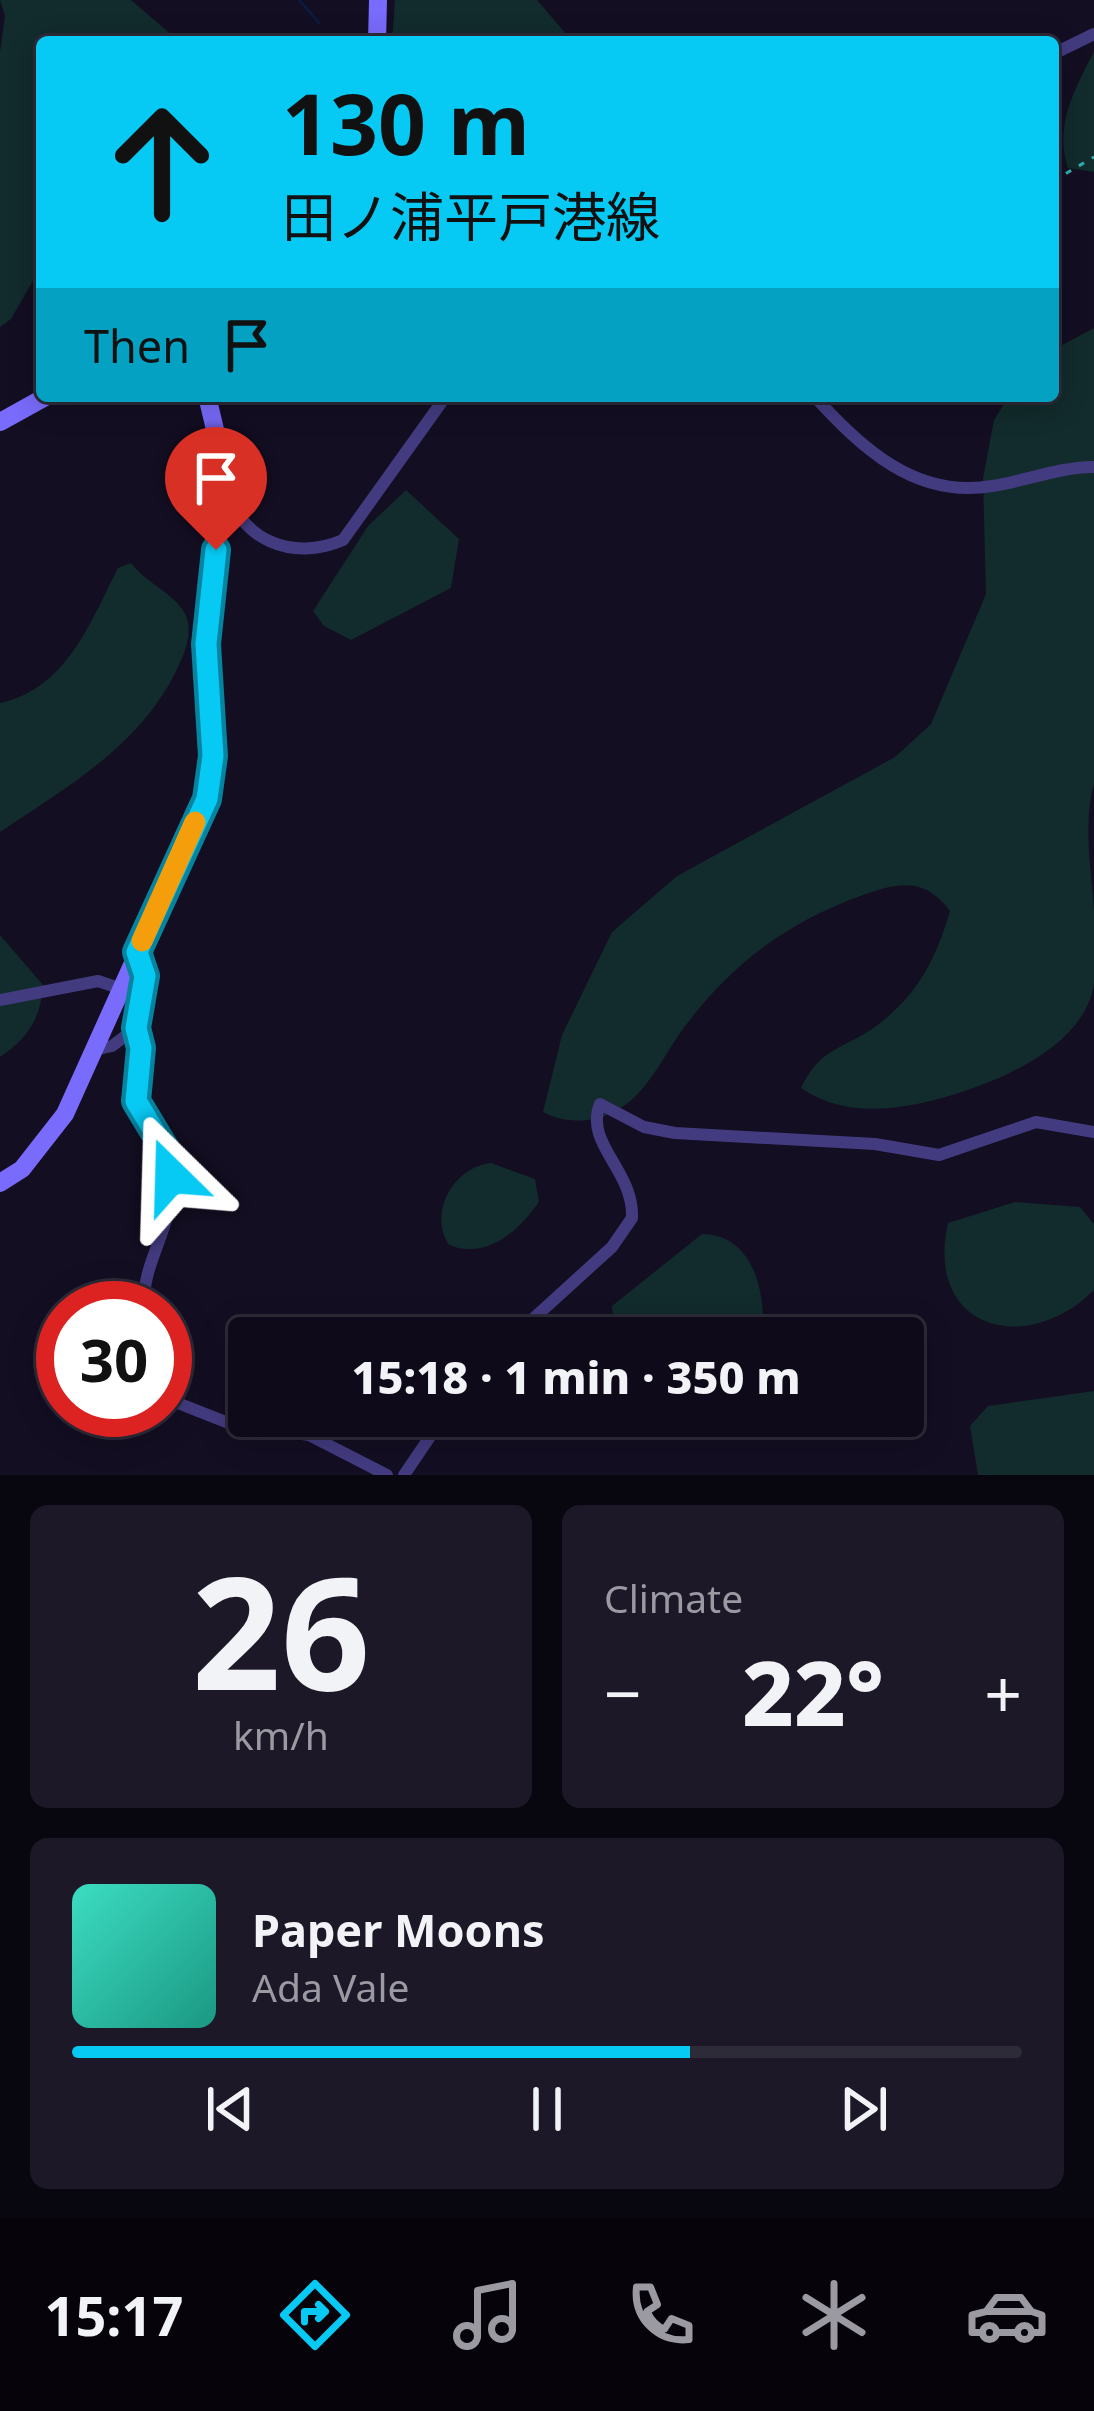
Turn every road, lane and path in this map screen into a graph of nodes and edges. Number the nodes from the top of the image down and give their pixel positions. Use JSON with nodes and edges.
{"nodes":[{"id":1,"x":378,"y":0,"type":"edge"},
{"id":2,"x":1094,"y":34,"type":"edge"},
{"id":3,"x":376,"y":36,"type":"edge"},
{"id":4,"x":1059,"y":51,"type":"edge"},
{"id":5,"x":1094,"y":158,"type":"edge"},
{"id":6,"x":1059,"y":178,"type":"edge"},
{"id":7,"x":36,"y":402,"type":"edge"},
{"id":8,"x":208,"y":402,"type":"edge"},
{"id":9,"x":442,"y":402,"type":"edge"},
{"id":10,"x":820,"y":402,"type":"edge"},
{"id":11,"x":0,"y":422,"type":"edge"},
{"id":12,"x":224,"y":467,"type":"junction"},
{"id":13,"x":1094,"y":467,"type":"edge"},
{"id":14,"x":137,"y":952,"type":"junction"},
{"id":15,"x":119,"y":988,"type":"junction"},
{"id":16,"x":0,"y":1000,"type":"edge"},
{"id":17,"x":136,"y":1028,"type":"junction"},
{"id":18,"x":94,"y":1050,"type":"junction"},
{"id":19,"x":1094,"y":1132,"type":"edge"},
{"id":20,"x":0,"y":1183,"type":"edge"},
{"id":21,"x":144,"y":1281,"type":"edge"},
{"id":22,"x":535,"y":1317,"type":"edge"},
{"id":23,"x":192,"y":1409,"type":"edge"},
{"id":24,"x":430,"y":1437,"type":"edge"},
{"id":25,"x":387,"y":1475,"type":"edge"},
{"id":26,"x":404,"y":1475,"type":"edge"}],
"edges":[{"from":1,"to":3,"type":"main road"},
{"from":2,"to":4,"type":"street"},
{"from":5,"to":6,"type":"path"},
{"from":7,"to":11,"type":"main road"},
{"from":8,"to":12,"type":"main road"},
{"from":9,"to":12,"type":"street"},
{"from":10,"to":13,"type":"street"},
{"from":12,"to":14,"type":"main road"},
{"from":14,"to":15,"type":"main road"},
{"from":14,"to":17,"type":"street"},
{"from":15,"to":16,"type":"street"},
{"from":15,"to":18,"type":"main road"},
{"from":17,"to":18,"type":"street"},
{"from":17,"to":21,"type":"street"},
{"from":18,"to":20,"type":"main road"},
{"from":19,"to":22,"type":"street"},
{"from":23,"to":25,"type":"street"},
{"from":24,"to":26,"type":"street"}]}
